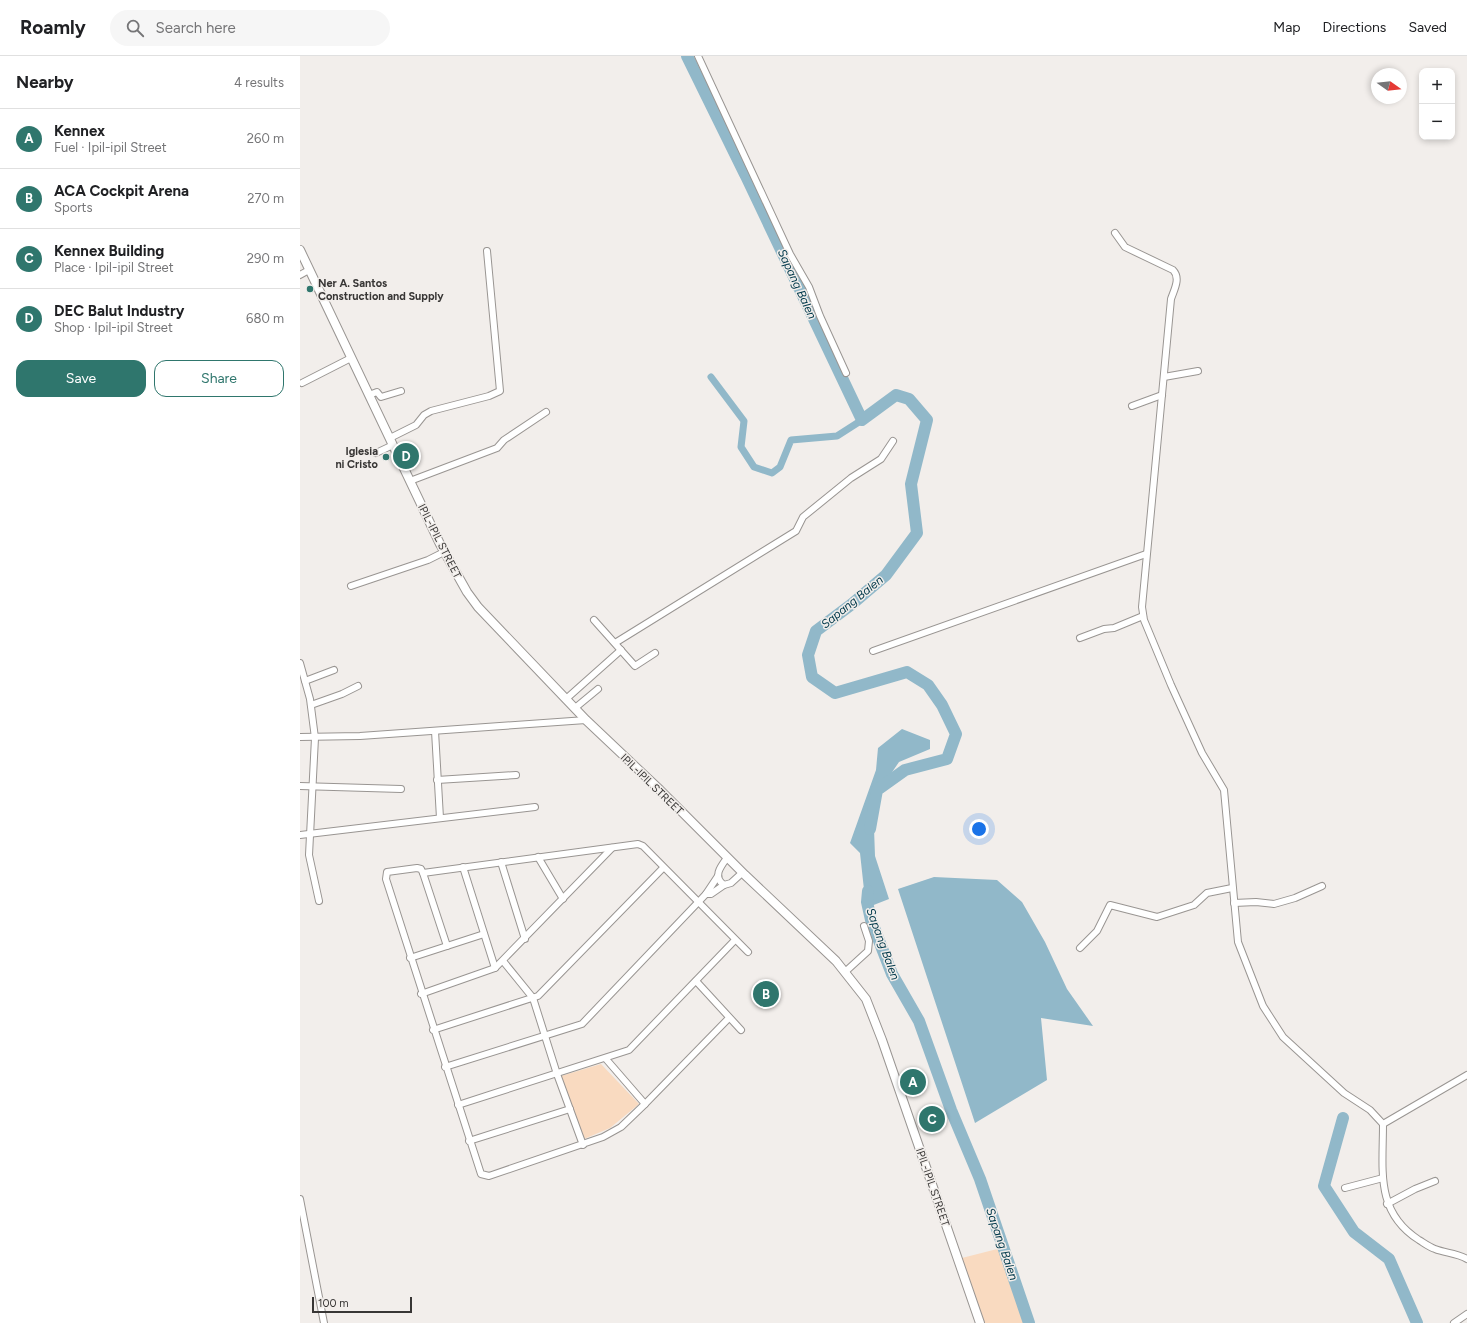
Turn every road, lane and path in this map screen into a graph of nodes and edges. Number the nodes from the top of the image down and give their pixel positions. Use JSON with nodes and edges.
{"nodes":[{"id":1,"x":698,"y":56,"type":"edge"},
{"id":2,"x":1115,"y":233,"type":"dead end"},
{"id":3,"x":300,"y":250,"type":"edge"},
{"id":4,"x":487,"y":251,"type":"dead end"},
{"id":5,"x":309,"y":270,"type":"junction"},
{"id":6,"x":300,"y":275,"type":"edge"},
{"id":7,"x":351,"y":358,"type":"junction"},
{"id":8,"x":1198,"y":371,"type":"dead end"},
{"id":9,"x":846,"y":373,"type":"dead end"},
{"id":10,"x":1164,"y":377,"type":"junction"},
{"id":11,"x":302,"y":383,"type":"dead end"},
{"id":12,"x":401,"y":390,"type":"dead end"},
{"id":13,"x":369,"y":395,"type":"junction"},
{"id":14,"x":1162,"y":396,"type":"junction"},
{"id":15,"x":1132,"y":406,"type":"dead end"},
{"id":16,"x":546,"y":412,"type":"dead end"},
{"id":17,"x":893,"y":440,"type":"dead end"},
{"id":18,"x":391,"y":441,"type":"junction"},
{"id":19,"x":376,"y":453,"type":"dead end"},
{"id":20,"x":410,"y":482,"type":"junction"},
{"id":21,"x":444,"y":552,"type":"junction"},
{"id":22,"x":1146,"y":554,"type":"junction"},
{"id":23,"x":351,"y":586,"type":"dead end"},
{"id":24,"x":1143,"y":616,"type":"junction"},
{"id":25,"x":594,"y":620,"type":"dead end"},
{"id":26,"x":1080,"y":638,"type":"dead end"},
{"id":27,"x":615,"y":643,"type":"junction"},
{"id":28,"x":621,"y":650,"type":"junction"},
{"id":29,"x":873,"y":651,"type":"dead end"},
{"id":30,"x":655,"y":653,"type":"dead end"},
{"id":31,"x":300,"y":663,"type":"edge"},
{"id":32,"x":334,"y":670,"type":"dead end"},
{"id":33,"x":305,"y":681,"type":"junction"},
{"id":34,"x":358,"y":686,"type":"dead end"},
{"id":35,"x":598,"y":689,"type":"dead end"},
{"id":36,"x":566,"y":699,"type":"junction"},
{"id":37,"x":311,"y":705,"type":"junction"},
{"id":38,"x":575,"y":708,"type":"junction"},
{"id":39,"x":586,"y":720,"type":"junction"},
{"id":40,"x":435,"y":731,"type":"junction"},
{"id":41,"x":300,"y":737,"type":"edge"},
{"id":42,"x":315,"y":738,"type":"junction"},
{"id":43,"x":516,"y":774,"type":"dead end"},
{"id":44,"x":437,"y":780,"type":"junction"},
{"id":45,"x":300,"y":786,"type":"edge"},
{"id":46,"x":313,"y":787,"type":"junction"},
{"id":47,"x":401,"y":789,"type":"dead end"},
{"id":48,"x":535,"y":807,"type":"dead end"},
{"id":49,"x":440,"y":818,"type":"junction"},
{"id":50,"x":309,"y":834,"type":"junction"},
{"id":51,"x":300,"y":835,"type":"edge"},
{"id":52,"x":612,"y":848,"type":"junction"},
{"id":53,"x":538,"y":858,"type":"junction"},
{"id":54,"x":727,"y":858,"type":"junction"},
{"id":55,"x":501,"y":862,"type":"junction"},
{"id":56,"x":463,"y":868,"type":"junction"},
{"id":57,"x":663,"y":868,"type":"junction"},
{"id":58,"x":423,"y":873,"type":"junction"},
{"id":59,"x":742,"y":873,"type":"junction"},
{"id":60,"x":718,"y":876,"type":"junction"},
{"id":61,"x":724,"y":885,"type":"junction"},
{"id":62,"x":1322,"y":886,"type":"dead end"},
{"id":63,"x":1232,"y":888,"type":"junction"},
{"id":64,"x":706,"y":894,"type":"junction"},
{"id":65,"x":563,"y":899,"type":"junction"},
{"id":66,"x":319,"y":901,"type":"dead end"},
{"id":67,"x":1234,"y":903,"type":"junction"},
{"id":68,"x":699,"y":904,"type":"junction"},
{"id":69,"x":864,"y":926,"type":"dead end"},
{"id":70,"x":484,"y":934,"type":"junction"},
{"id":71,"x":525,"y":939,"type":"junction"},
{"id":72,"x":735,"y":940,"type":"junction"},
{"id":73,"x":447,"y":946,"type":"junction"},
{"id":74,"x":1080,"y":948,"type":"dead end"},
{"id":75,"x":748,"y":952,"type":"dead end"},
{"id":76,"x":410,"y":958,"type":"junction"},
{"id":77,"x":502,"y":961,"type":"junction"},
{"id":78,"x":495,"y":968,"type":"junction"},
{"id":79,"x":845,"y":972,"type":"junction"},
{"id":80,"x":696,"y":981,"type":"junction"},
{"id":81,"x":421,"y":994,"type":"junction"},
{"id":82,"x":533,"y":998,"type":"junction"},
{"id":83,"x":729,"y":1018,"type":"junction"},
{"id":84,"x":433,"y":1030,"type":"junction"},
{"id":85,"x":741,"y":1030,"type":"dead end"},
{"id":86,"x":544,"y":1036,"type":"junction"},
{"id":87,"x":606,"y":1058,"type":"junction"},
{"id":88,"x":445,"y":1067,"type":"junction"},
{"id":89,"x":557,"y":1074,"type":"junction"},
{"id":90,"x":1467,"y":1075,"type":"edge"},
{"id":91,"x":645,"y":1104,"type":"junction"},
{"id":92,"x":458,"y":1105,"type":"junction"},
{"id":93,"x":570,"y":1109,"type":"junction"},
{"id":94,"x":1383,"y":1124,"type":"junction"},
{"id":95,"x":469,"y":1142,"type":"junction"},
{"id":96,"x":583,"y":1145,"type":"junction"},
{"id":97,"x":1383,"y":1178,"type":"junction"},
{"id":98,"x":1435,"y":1181,"type":"dead end"},
{"id":99,"x":1345,"y":1188,"type":"dead end"},
{"id":100,"x":300,"y":1199,"type":"edge"},
{"id":101,"x":1387,"y":1204,"type":"junction"},
{"id":102,"x":1467,"y":1259,"type":"edge"},
{"id":103,"x":1467,"y":1314,"type":"edge"},
{"id":104,"x":324,"y":1323,"type":"edge"},
{"id":105,"x":980,"y":1323,"type":"edge"},
{"id":106,"x":1454,"y":1323,"type":"edge"}],
"edges":[{"from":1,"to":9,"type":"street"},
{"from":2,"to":10,"type":"street"},
{"from":3,"to":5,"type":"street","name":"IPIL-IPIL STREET"},
{"from":4,"to":18,"type":"street"},
{"from":5,"to":6,"type":"street"},
{"from":5,"to":7,"type":"street","name":"IPIL-IPIL STREET"},
{"from":7,"to":11,"type":"street"},
{"from":7,"to":13,"type":"street","name":"IPIL-IPIL STREET"},
{"from":8,"to":10,"type":"street"},
{"from":10,"to":14,"type":"street"},
{"from":12,"to":13,"type":"street"},
{"from":13,"to":18,"type":"street","name":"IPIL-IPIL STREET"},
{"from":14,"to":15,"type":"street"},
{"from":14,"to":22,"type":"street"},
{"from":16,"to":20,"type":"street"},
{"from":17,"to":27,"type":"street"},
{"from":18,"to":19,"type":"street"},
{"from":18,"to":20,"type":"street","name":"IPIL-IPIL STREET"},
{"from":20,"to":21,"type":"street","name":"IPIL-IPIL STREET"},
{"from":21,"to":23,"type":"street"},
{"from":21,"to":36,"type":"street","name":"IPIL-IPIL STREET"},
{"from":22,"to":24,"type":"street"},
{"from":22,"to":29,"type":"street"},
{"from":24,"to":26,"type":"street"},
{"from":24,"to":63,"type":"street"},
{"from":25,"to":27,"type":"street"},
{"from":27,"to":28,"type":"street"},
{"from":28,"to":30,"type":"street"},
{"from":28,"to":36,"type":"street"},
{"from":31,"to":33,"type":"street"},
{"from":32,"to":33,"type":"street"},
{"from":33,"to":37,"type":"street"},
{"from":34,"to":37,"type":"street"},
{"from":35,"to":38,"type":"street"},
{"from":36,"to":38,"type":"street","name":"IPIL-IPIL STREET"},
{"from":37,"to":42,"type":"street"},
{"from":38,"to":39,"type":"street","name":"IPIL-IPIL STREET"},
{"from":39,"to":40,"type":"street"},
{"from":39,"to":54,"type":"street","name":"IPIL-IPIL STREET"},
{"from":40,"to":42,"type":"street"},
{"from":40,"to":44,"type":"street"},
{"from":41,"to":42,"type":"street"},
{"from":42,"to":46,"type":"street"},
{"from":43,"to":44,"type":"street"},
{"from":44,"to":49,"type":"street"},
{"from":45,"to":46,"type":"street"},
{"from":46,"to":47,"type":"street"},
{"from":46,"to":50,"type":"street"},
{"from":48,"to":49,"type":"street"},
{"from":49,"to":50,"type":"street"},
{"from":50,"to":51,"type":"street"},
{"from":50,"to":66,"type":"street"},
{"from":52,"to":53,"type":"street"},
{"from":52,"to":57,"type":"street"},
{"from":52,"to":65,"type":"street"},
{"from":53,"to":55,"type":"street"},
{"from":53,"to":65,"type":"street"},
{"from":54,"to":59,"type":"street","name":"IPIL-IPIL STREET"},
{"from":54,"to":60,"type":"street"},
{"from":55,"to":56,"type":"street"},
{"from":55,"to":71,"type":"street"},
{"from":56,"to":58,"type":"street"},
{"from":56,"to":70,"type":"street"},
{"from":57,"to":68,"type":"street"},
{"from":57,"to":82,"type":"street"},
{"from":58,"to":73,"type":"street"},
{"from":58,"to":76,"type":"street"},
{"from":59,"to":61,"type":"street"},
{"from":59,"to":79,"type":"street","name":"IPIL-IPIL STREET"},
{"from":60,"to":61,"type":"street"},
{"from":60,"to":64,"type":"street"},
{"from":61,"to":64,"type":"street"},
{"from":62,"to":67,"type":"street"},
{"from":63,"to":67,"type":"street"},
{"from":63,"to":74,"type":"street"},
{"from":64,"to":68,"type":"street"},
{"from":65,"to":71,"type":"street"},
{"from":67,"to":94,"type":"street"},
{"from":68,"to":72,"type":"street"},
{"from":68,"to":86,"type":"street"},
{"from":69,"to":79,"type":"street"},
{"from":70,"to":73,"type":"street"},
{"from":70,"to":78,"type":"street"},
{"from":71,"to":77,"type":"street"},
{"from":72,"to":75,"type":"street"},
{"from":72,"to":80,"type":"street"},
{"from":73,"to":76,"type":"street"},
{"from":76,"to":81,"type":"street"},
{"from":77,"to":78,"type":"street"},
{"from":77,"to":82,"type":"street"},
{"from":78,"to":81,"type":"street"},
{"from":79,"to":105,"type":"street","name":"IPIL-IPIL STREET"},
{"from":80,"to":83,"type":"street"},
{"from":80,"to":87,"type":"street"},
{"from":81,"to":84,"type":"street"},
{"from":82,"to":84,"type":"street"},
{"from":82,"to":86,"type":"street"},
{"from":83,"to":85,"type":"street"},
{"from":83,"to":91,"type":"street"},
{"from":84,"to":88,"type":"street"},
{"from":86,"to":88,"type":"street"},
{"from":86,"to":89,"type":"street"},
{"from":87,"to":89,"type":"street"},
{"from":87,"to":91,"type":"street"},
{"from":88,"to":92,"type":"street"},
{"from":89,"to":92,"type":"street"},
{"from":89,"to":93,"type":"street"},
{"from":90,"to":94,"type":"street"},
{"from":91,"to":96,"type":"street"},
{"from":92,"to":95,"type":"street"},
{"from":93,"to":95,"type":"street"},
{"from":93,"to":96,"type":"street"},
{"from":94,"to":97,"type":"street"},
{"from":95,"to":96,"type":"street"},
{"from":97,"to":99,"type":"street"},
{"from":97,"to":101,"type":"street"},
{"from":98,"to":101,"type":"street"},
{"from":100,"to":104,"type":"street"},
{"from":101,"to":102,"type":"street"},
{"from":103,"to":106,"type":"street"}]}
